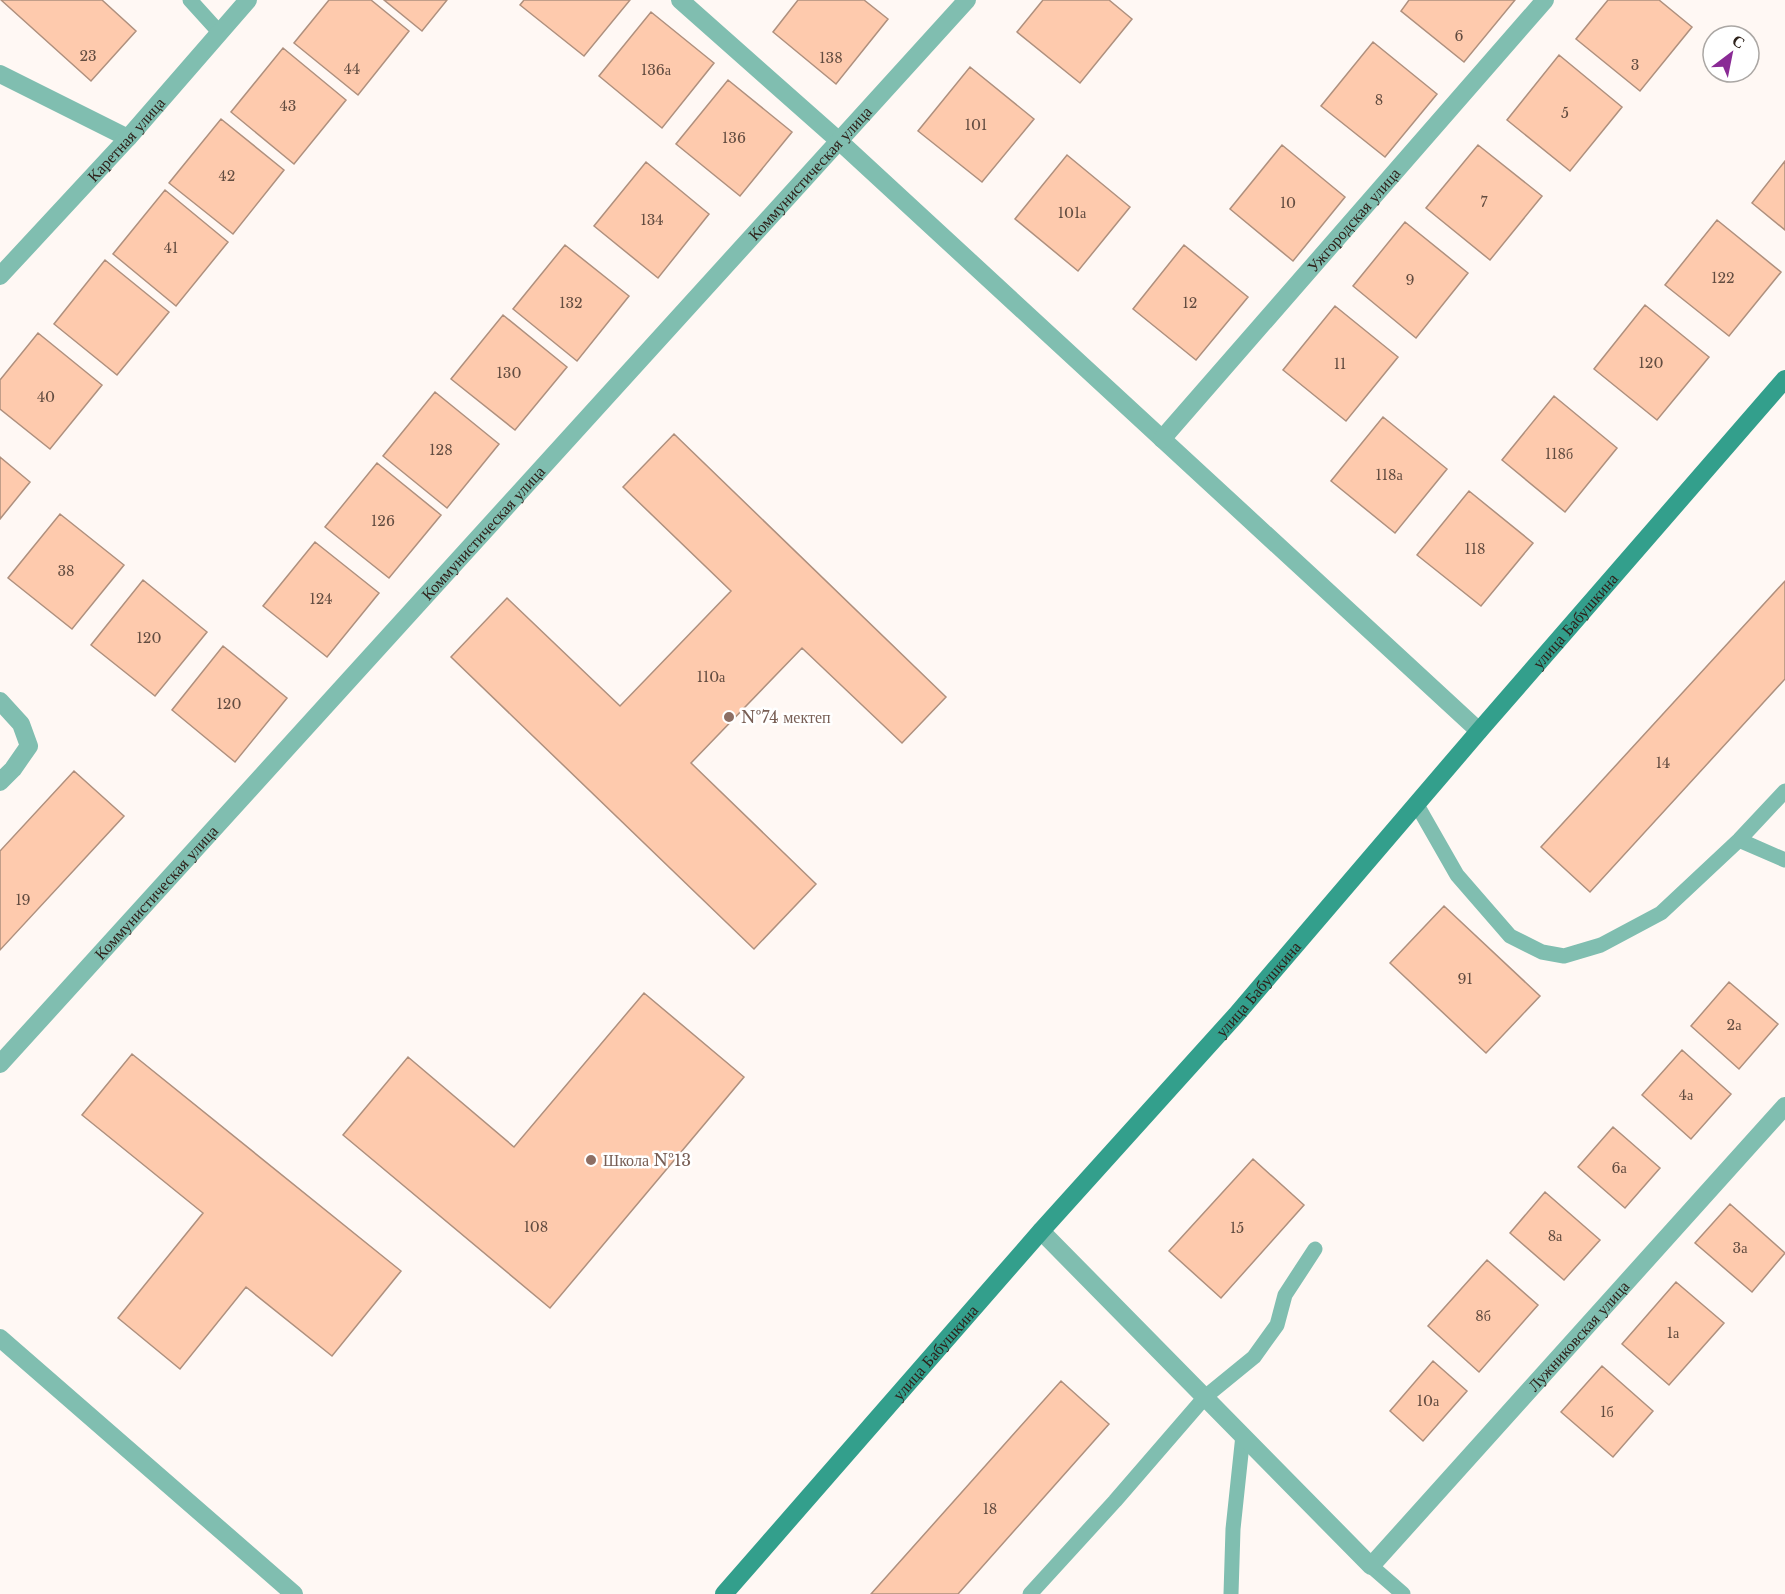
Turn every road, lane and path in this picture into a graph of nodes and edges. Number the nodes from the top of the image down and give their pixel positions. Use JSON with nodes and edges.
{"nodes":[{"id":1,"x":190,"y":0,"type":"edge"},
{"id":2,"x":248,"y":0,"type":"edge"},
{"id":3,"x":680,"y":0,"type":"edge"},
{"id":4,"x":968,"y":0,"type":"edge"},
{"id":5,"x":1545,"y":0,"type":"edge"},
{"id":6,"x":219,"y":32,"type":"junction"},
{"id":7,"x":0,"y":74,"type":"edge"},
{"id":8,"x":128,"y":138,"type":"junction"},
{"id":9,"x":838,"y":140,"type":"junction"},
{"id":10,"x":0,"y":276,"type":"edge"},
{"id":11,"x":1785,"y":379,"type":"edge"},
{"id":12,"x":1162,"y":439,"type":"junction"},
{"id":13,"x":0,"y":701,"type":"edge"},
{"id":14,"x":1479,"y":731,"type":"junction"},
{"id":15,"x":0,"y":782,"type":"edge"},
{"id":16,"x":1785,"y":791,"type":"edge"},
{"id":17,"x":1417,"y":805,"type":"junction"},
{"id":18,"x":1739,"y":840,"type":"junction"},
{"id":19,"x":1785,"y":860,"type":"edge"},
{"id":20,"x":0,"y":1064,"type":"edge"},
{"id":21,"x":1785,"y":1106,"type":"edge"},
{"id":22,"x":1041,"y":1231,"type":"junction"},
{"id":23,"x":1315,"y":1249,"type":"dead end"},
{"id":24,"x":0,"y":1338,"type":"edge"},
{"id":25,"x":1205,"y":1397,"type":"junction"},
{"id":26,"x":1243,"y":1435,"type":"junction"},
{"id":27,"x":1371,"y":1566,"type":"junction"},
{"id":28,"x":294,"y":1594,"type":"edge"},
{"id":29,"x":724,"y":1594,"type":"edge"},
{"id":30,"x":1030,"y":1594,"type":"edge"},
{"id":31,"x":1231,"y":1594,"type":"edge"},
{"id":32,"x":1403,"y":1594,"type":"edge"}],
"edges":[{"from":1,"to":6,"type":"lane"},
{"from":2,"to":6,"type":"street","name":"Каретная улица"},
{"from":3,"to":9,"type":"street"},
{"from":4,"to":9,"type":"street","name":"Коммунистическая улица"},
{"from":5,"to":12,"type":"street","name":"Ужгородская улица"},
{"from":6,"to":8,"type":"street","name":"Каретная улица"},
{"from":7,"to":8,"type":"street"},
{"from":8,"to":10,"type":"street","name":"Каретная улица"},
{"from":9,"to":12,"type":"street"},
{"from":9,"to":20,"type":"street","name":"Коммунистическая улица"},
{"from":11,"to":14,"type":"street","name":"улица Бабушкина"},
{"from":12,"to":14,"type":"street"},
{"from":13,"to":15,"type":"street"},
{"from":14,"to":17,"type":"street","name":"улица Бабушкина"},
{"from":16,"to":18,"type":"lane"},
{"from":17,"to":18,"type":"lane"},
{"from":17,"to":22,"type":"street","name":"улица Бабушкина"},
{"from":18,"to":19,"type":"lane"},
{"from":21,"to":27,"type":"street","name":"Лужниковская улица"},
{"from":22,"to":25,"type":"street"},
{"from":22,"to":29,"type":"street","name":"улица Бабушкина"},
{"from":23,"to":25,"type":"lane"},
{"from":24,"to":28,"type":"street"},
{"from":25,"to":26,"type":"street"},
{"from":25,"to":30,"type":"lane"},
{"from":26,"to":27,"type":"street"},
{"from":26,"to":31,"type":"lane"},
{"from":27,"to":32,"type":"lane"}]}
